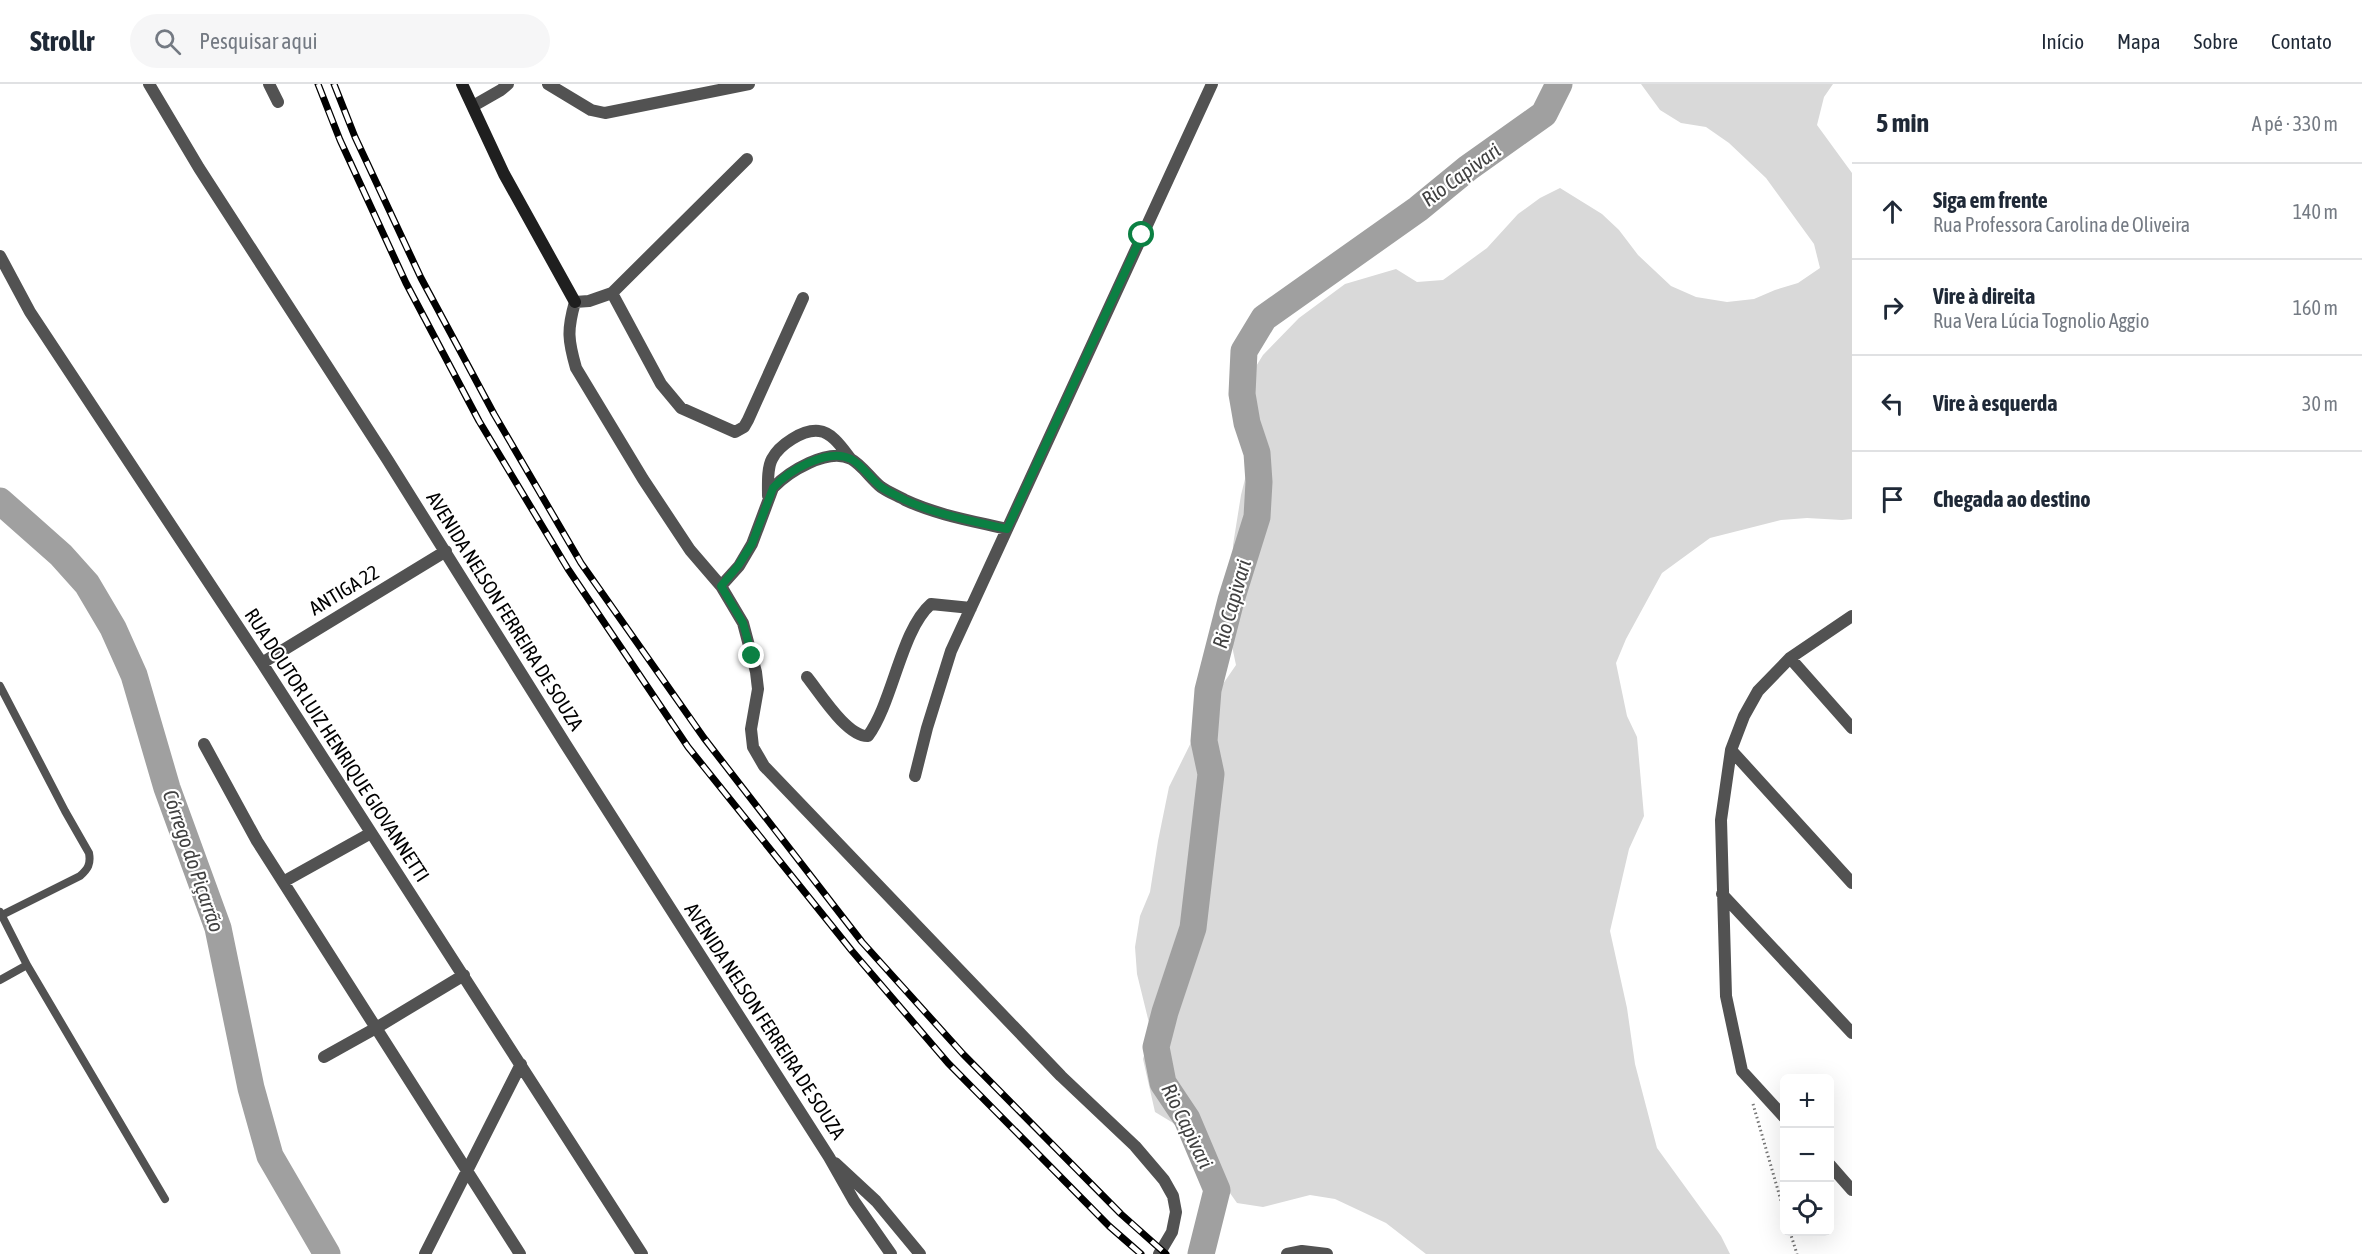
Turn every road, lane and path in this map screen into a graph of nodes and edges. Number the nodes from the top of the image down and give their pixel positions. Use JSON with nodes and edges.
{"nodes":[{"id":1,"x":149,"y":84,"type":"edge"},
{"id":2,"x":269,"y":84,"type":"edge"},
{"id":3,"x":462,"y":84,"type":"edge"},
{"id":4,"x":508,"y":84,"type":"edge"},
{"id":5,"x":548,"y":84,"type":"edge"},
{"id":6,"x":749,"y":84,"type":"edge"},
{"id":7,"x":1212,"y":84,"type":"edge"},
{"id":8,"x":278,"y":102,"type":"dead end"},
{"id":9,"x":473,"y":106,"type":"junction"},
{"id":10,"x":747,"y":159,"type":"dead end"},
{"id":11,"x":0,"y":256,"type":"edge"},
{"id":12,"x":612,"y":293,"type":"junction"},
{"id":13,"x":803,"y":298,"type":"dead end"},
{"id":14,"x":574,"y":302,"type":"junction"},
{"id":15,"x":850,"y":458,"type":"junction"},
{"id":16,"x":768,"y":497,"type":"junction"},
{"id":17,"x":1007,"y":529,"type":"junction"},
{"id":18,"x":446,"y":551,"type":"junction"},
{"id":19,"x":721,"y":586,"type":"junction"},
{"id":20,"x":971,"y":608,"type":"junction"},
{"id":21,"x":1852,"y":616,"type":"edge"},
{"id":22,"x":1790,"y":657,"type":"junction"},
{"id":23,"x":262,"y":663,"type":"junction"},
{"id":24,"x":807,"y":677,"type":"dead end"},
{"id":25,"x":0,"y":686,"type":"edge"},
{"id":26,"x":1852,"y":728,"type":"edge"},
{"id":27,"x":204,"y":744,"type":"dead end"},
{"id":28,"x":1731,"y":750,"type":"junction"},
{"id":29,"x":915,"y":776,"type":"dead end"},
{"id":30,"x":371,"y":833,"type":"junction"},
{"id":31,"x":283,"y":882,"type":"junction"},
{"id":32,"x":1852,"y":883,"type":"edge"},
{"id":33,"x":1722,"y":894,"type":"junction"},
{"id":34,"x":1,"y":913,"type":"edge"},
{"id":35,"x":27,"y":965,"type":"junction"},
{"id":36,"x":464,"y":975,"type":"junction"},
{"id":37,"x":0,"y":980,"type":"edge"},
{"id":38,"x":376,"y":1028,"type":"junction"},
{"id":39,"x":1852,"y":1033,"type":"edge"},
{"id":40,"x":324,"y":1057,"type":"dead end"},
{"id":41,"x":520,"y":1064,"type":"junction"},
{"id":42,"x":1753,"y":1102,"type":"dead end"},
{"id":43,"x":1780,"y":1112,"type":"edge"},
{"id":44,"x":829,"y":1157,"type":"junction"},
{"id":45,"x":466,"y":1169,"type":"junction"},
{"id":46,"x":1834,"y":1170,"type":"edge"},
{"id":47,"x":1852,"y":1190,"type":"edge"},
{"id":48,"x":1780,"y":1194,"type":"edge"},
{"id":49,"x":165,"y":1199,"type":"dead end"},
{"id":50,"x":1791,"y":1236,"type":"edge"},
{"id":51,"x":425,"y":1254,"type":"edge"},
{"id":52,"x":520,"y":1254,"type":"edge"},
{"id":53,"x":642,"y":1254,"type":"edge"},
{"id":54,"x":891,"y":1254,"type":"edge"},
{"id":55,"x":920,"y":1254,"type":"edge"},
{"id":56,"x":1159,"y":1254,"type":"edge"},
{"id":57,"x":1287,"y":1254,"type":"edge"},
{"id":58,"x":1327,"y":1254,"type":"edge"},
{"id":59,"x":1797,"y":1254,"type":"edge"}],
"edges":[{"from":1,"to":18,"type":"street","name":"AVENIDA NELSON FERREIRA DE SOUZA"},
{"from":2,"to":8,"type":"street"},
{"from":3,"to":9,"type":"street"},
{"from":4,"to":9,"type":"street"},
{"from":5,"to":6,"type":"street"},
{"from":7,"to":17,"type":"street"},
{"from":9,"to":14,"type":"street"},
{"from":10,"to":12,"type":"street"},
{"from":11,"to":23,"type":"street","name":"RUA DOUTOR LUIZ HENRIQUE GIOVANNETTI"},
{"from":12,"to":13,"type":"street"},
{"from":12,"to":14,"type":"street"},
{"from":14,"to":19,"type":"street"},
{"from":15,"to":16,"type":"street"},
{"from":15,"to":16,"type":"street"},
{"from":15,"to":17,"type":"street"},
{"from":16,"to":19,"type":"street"},
{"from":17,"to":20,"type":"street"},
{"from":18,"to":23,"type":"street","name":"ANTIGA 22"},
{"from":18,"to":44,"type":"street","name":"AVENIDA NELSON FERREIRA DE SOUZA"},
{"from":19,"to":56,"type":"street"},
{"from":20,"to":24,"type":"street"},
{"from":20,"to":29,"type":"street"},
{"from":21,"to":22,"type":"street"},
{"from":22,"to":26,"type":"street"},
{"from":22,"to":28,"type":"street"},
{"from":23,"to":30,"type":"street","name":"RUA DOUTOR LUIZ HENRIQUE GIOVANNETTI"},
{"from":25,"to":34,"type":"lane"},
{"from":27,"to":31,"type":"street"},
{"from":28,"to":32,"type":"street"},
{"from":28,"to":33,"type":"street"},
{"from":30,"to":31,"type":"street"},
{"from":30,"to":36,"type":"street","name":"RUA DOUTOR LUIZ HENRIQUE GIOVANNETTI"},
{"from":31,"to":38,"type":"street"},
{"from":33,"to":39,"type":"street"},
{"from":33,"to":43,"type":"street"},
{"from":34,"to":35,"type":"lane"},
{"from":35,"to":37,"type":"lane"},
{"from":35,"to":49,"type":"lane"},
{"from":36,"to":38,"type":"street"},
{"from":36,"to":41,"type":"street","name":"RUA DOUTOR LUIZ HENRIQUE GIOVANNETTI"},
{"from":38,"to":40,"type":"street"},
{"from":38,"to":45,"type":"street"},
{"from":41,"to":45,"type":"street"},
{"from":41,"to":53,"type":"street","name":"RUA DOUTOR LUIZ HENRIQUE GIOVANNETTI"},
{"from":42,"to":48,"type":"path"},
{"from":44,"to":54,"type":"street","name":"AVENIDA NELSON FERREIRA DE SOUZA"},
{"from":44,"to":55,"type":"street","name":"AVENIDA NELSON FERREIRA DE SOUZA"},
{"from":45,"to":51,"type":"street"},
{"from":45,"to":52,"type":"street"},
{"from":46,"to":47,"type":"street"},
{"from":50,"to":59,"type":"path"},
{"from":57,"to":58,"type":"street"}]}
